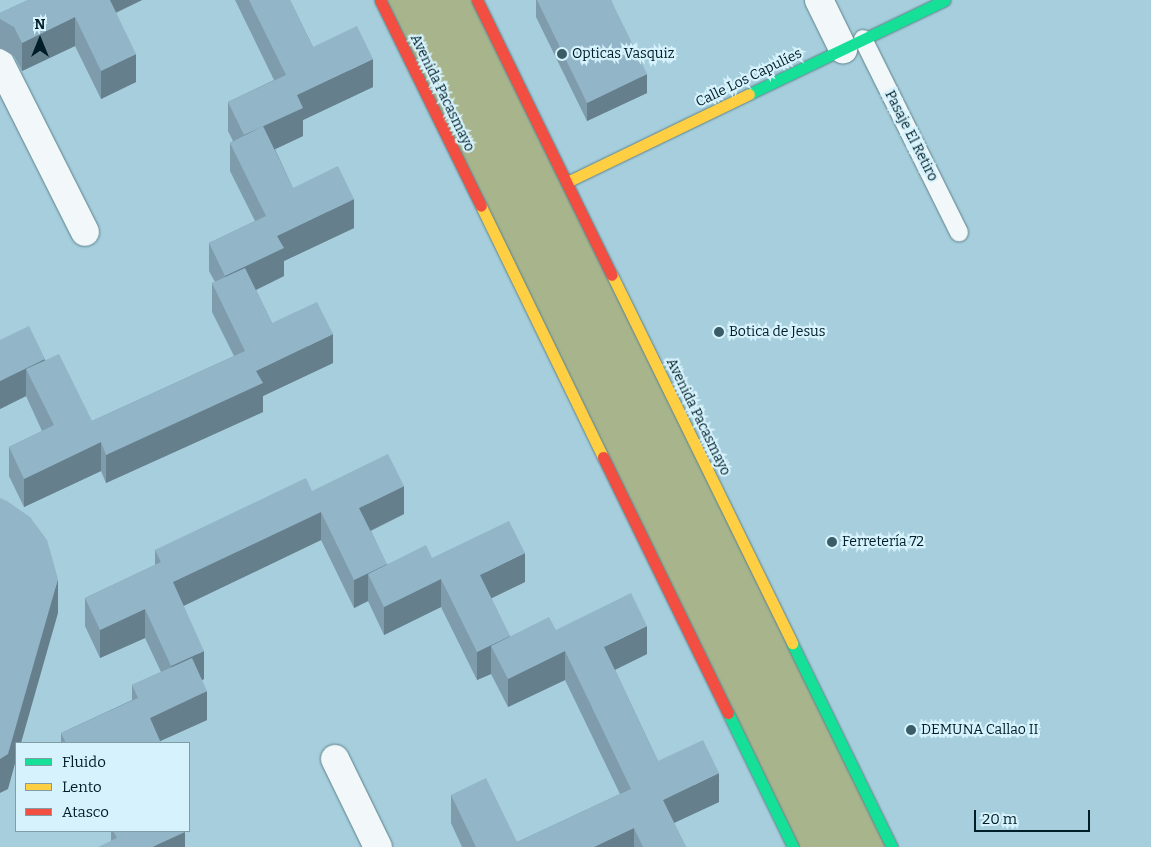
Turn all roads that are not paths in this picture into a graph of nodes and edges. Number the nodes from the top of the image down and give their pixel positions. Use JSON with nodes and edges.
{"nodes":[{"id":1,"x":380,"y":0,"type":"edge"},
{"id":2,"x":477,"y":0,"type":"edge"},
{"id":3,"x":818,"y":0,"type":"edge"},
{"id":4,"x":945,"y":0,"type":"edge"},
{"id":5,"x":853,"y":44,"type":"junction"},
{"id":6,"x":0,"y":63,"type":"edge"},
{"id":7,"x":567,"y":182,"type":"junction"},
{"id":8,"x":85,"y":232,"type":"dead end"},
{"id":9,"x":960,"y":232,"type":"dead end"},
{"id":10,"x":335,"y":759,"type":"dead end"},
{"id":11,"x":378,"y":847,"type":"edge"},
{"id":12,"x":793,"y":847,"type":"edge"},
{"id":13,"x":892,"y":847,"type":"edge"}],
"edges":[{"from":1,"to":12,"type":"main road","name":"Avenida Pacasmayo"},
{"from":2,"to":7,"type":"main road","name":"Avenida Pacasmayo"},
{"from":3,"to":5,"type":"street"},
{"from":4,"to":5,"type":"main road","name":"Calle Los Capulíes"},
{"from":5,"to":7,"type":"main road","name":"Calle Los Capulíes"},
{"from":5,"to":9,"type":"lane","name":"Pasaje El Retiro"},
{"from":6,"to":8,"type":"street"},
{"from":7,"to":13,"type":"main road","name":"Avenida Pacasmayo"},
{"from":10,"to":11,"type":"street"}]}
